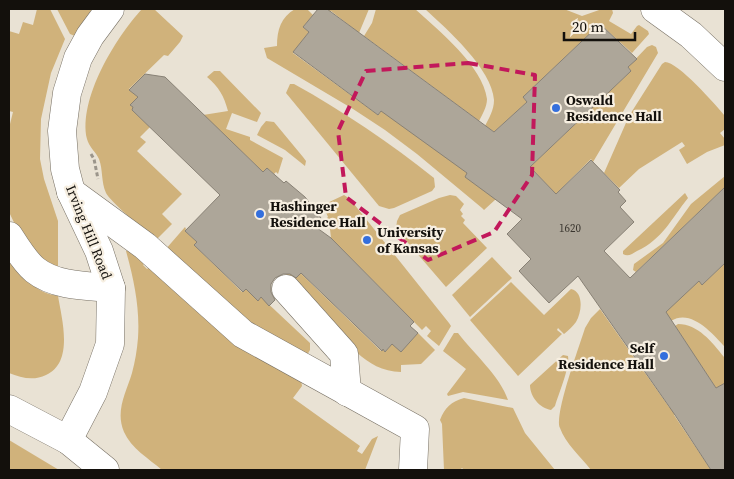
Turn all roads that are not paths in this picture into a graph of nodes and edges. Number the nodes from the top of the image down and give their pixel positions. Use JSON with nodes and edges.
{"nodes":[{"id":1,"x":110,"y":9,"type":"edge"},
{"id":2,"x":655,"y":9,"type":"edge"},
{"id":3,"x":725,"y":67,"type":"edge"},
{"id":4,"x":71,"y":192,"type":"junction"},
{"id":5,"x":9,"y":236,"type":"edge"},
{"id":6,"x":111,"y":288,"type":"junction"},
{"id":7,"x":286,"y":289,"type":"dead end"},
{"id":8,"x":347,"y":392,"type":"junction"},
{"id":9,"x":9,"y":409,"type":"edge"},
{"id":10,"x":68,"y":440,"type":"junction"},
{"id":11,"x":105,"y":470,"type":"edge"},
{"id":12,"x":412,"y":470,"type":"edge"}],
"edges":[{"from":1,"to":4,"type":"street","name":"Irving Hill Road"},
{"from":2,"to":3,"type":"street"},
{"from":4,"to":6,"type":"street","name":"Irving Hill Road"},
{"from":4,"to":8,"type":"street"},
{"from":5,"to":6,"type":"street"},
{"from":6,"to":10,"type":"street","name":"Irving Hill Road"},
{"from":7,"to":8,"type":"street"},
{"from":8,"to":12,"type":"street"},
{"from":9,"to":10,"type":"street"},
{"from":10,"to":11,"type":"street"}]}
